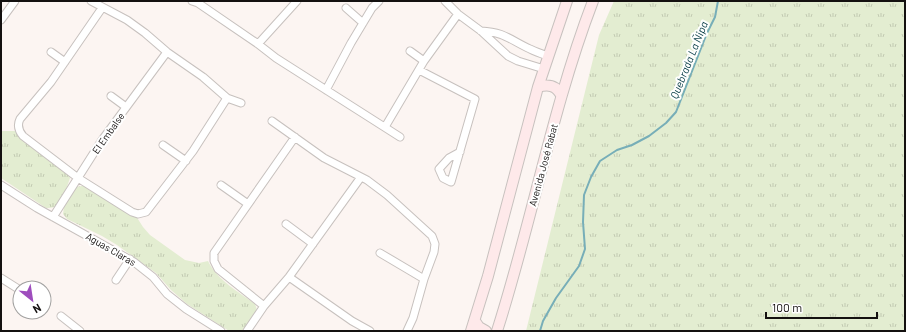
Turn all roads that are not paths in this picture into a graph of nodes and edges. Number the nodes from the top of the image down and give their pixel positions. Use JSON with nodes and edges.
{"nodes":[{"id":1,"x":15,"y":1,"type":"edge"},
{"id":2,"x":91,"y":1,"type":"edge"},
{"id":3,"x":297,"y":1,"type":"edge"},
{"id":4,"x":379,"y":1,"type":"edge"},
{"id":5,"x":445,"y":1,"type":"edge"},
{"id":6,"x":567,"y":1,"type":"edge"},
{"id":7,"x":593,"y":1,"type":"edge"},
{"id":8,"x":197,"y":2,"type":"edge"},
{"id":9,"x":102,"y":8,"type":"junction"},
{"id":10,"x":346,"y":8,"type":"dead end"},
{"id":11,"x":458,"y":14,"type":"junction"},
{"id":12,"x":1,"y":20,"type":"edge"},
{"id":13,"x":363,"y":23,"type":"junction"},
{"id":14,"x":481,"y":31,"type":"junction"},
{"id":15,"x":258,"y":44,"type":"junction"},
{"id":16,"x":410,"y":51,"type":"dead end"},
{"id":17,"x":51,"y":52,"type":"dead end"},
{"id":18,"x":167,"y":52,"type":"junction"},
{"id":19,"x":548,"y":56,"type":"junction"},
{"id":20,"x":424,"y":61,"type":"junction"},
{"id":21,"x":65,"y":62,"type":"junction"},
{"id":22,"x":544,"y":69,"type":"junction"},
{"id":23,"x":419,"y":70,"type":"junction"},
{"id":24,"x":538,"y":87,"type":"junction"},
{"id":25,"x":326,"y":90,"type":"junction"},
{"id":26,"x":561,"y":95,"type":"junction"},
{"id":27,"x":111,"y":96,"type":"dead end"},
{"id":28,"x":227,"y":98,"type":"junction"},
{"id":29,"x":241,"y":103,"type":"dead end"},
{"id":30,"x":126,"y":107,"type":"junction"},
{"id":31,"x":272,"y":121,"type":"dead end"},
{"id":32,"x":385,"y":127,"type":"junction"},
{"id":33,"x":295,"y":137,"type":"junction"},
{"id":34,"x":400,"y":137,"type":"dead end"},
{"id":35,"x":163,"y":145,"type":"dead end"},
{"id":36,"x":460,"y":152,"type":"dead end"},
{"id":37,"x":186,"y":161,"type":"junction"},
{"id":38,"x":361,"y":177,"type":"junction"},
{"id":39,"x":78,"y":178,"type":"junction"},
{"id":40,"x":1,"y":185,"type":"edge"},
{"id":41,"x":221,"y":185,"type":"dead end"},
{"id":42,"x":248,"y":204,"type":"junction"},
{"id":43,"x":53,"y":217,"type":"junction"},
{"id":44,"x":286,"y":224,"type":"dead end"},
{"id":45,"x":313,"y":244,"type":"junction"},
{"id":46,"x":380,"y":253,"type":"dead end"},
{"id":47,"x":130,"y":259,"type":"junction"},
{"id":48,"x":289,"y":277,"type":"junction"},
{"id":49,"x":1,"y":278,"type":"edge"},
{"id":50,"x":424,"y":279,"type":"junction"},
{"id":51,"x":116,"y":280,"type":"dead end"},
{"id":52,"x":12,"y":285,"type":"edge"},
{"id":53,"x":264,"y":306,"type":"junction"},
{"id":54,"x":61,"y":316,"type":"dead end"},
{"id":55,"x":475,"y":321,"type":"junction"},
{"id":56,"x":496,"y":330,"type":"edge"},
{"id":57,"x":80,"y":331,"type":"edge"},
{"id":58,"x":221,"y":331,"type":"edge"},
{"id":59,"x":247,"y":331,"type":"edge"},
{"id":60,"x":370,"y":331,"type":"edge"},
{"id":61,"x":407,"y":331,"type":"edge"},
{"id":62,"x":471,"y":331,"type":"edge"},
{"id":63,"x":486,"y":331,"type":"edge"}],
"edges":[{"from":1,"to":12,"type":"street"},
{"from":2,"to":9,"type":"street"},
{"from":3,"to":15,"type":"street"},
{"from":4,"to":13,"type":"street"},
{"from":5,"to":11,"type":"street"},
{"from":6,"to":19,"type":"street"},
{"from":7,"to":26,"type":"street","name":"Avenida José Rabat"},
{"from":8,"to":15,"type":"street"},
{"from":9,"to":18,"type":"street"},
{"from":9,"to":21,"type":"street"},
{"from":10,"to":13,"type":"street"},
{"from":11,"to":14,"type":"street"},
{"from":11,"to":20,"type":"street"},
{"from":13,"to":25,"type":"street"},
{"from":14,"to":19,"type":"street"},
{"from":14,"to":22,"type":"street"},
{"from":15,"to":25,"type":"street"},
{"from":16,"to":20,"type":"street"},
{"from":17,"to":21,"type":"street"},
{"from":18,"to":28,"type":"street"},
{"from":18,"to":30,"type":"street","name":"El Embalse"},
{"from":19,"to":22,"type":"street"},
{"from":20,"to":23,"type":"street"},
{"from":21,"to":39,"type":"street"},
{"from":22,"to":24,"type":"street"},
{"from":23,"to":32,"type":"street"},
{"from":23,"to":36,"type":"street"},
{"from":24,"to":26,"type":"street"},
{"from":24,"to":55,"type":"street"},
{"from":25,"to":32,"type":"street"},
{"from":26,"to":56,"type":"street","name":"Avenida José Rabat"},
{"from":27,"to":30,"type":"street"},
{"from":28,"to":29,"type":"street"},
{"from":28,"to":37,"type":"street"},
{"from":30,"to":39,"type":"street","name":"El Embalse"},
{"from":31,"to":33,"type":"street"},
{"from":32,"to":34,"type":"street"},
{"from":33,"to":38,"type":"street"},
{"from":33,"to":42,"type":"street"},
{"from":35,"to":37,"type":"street"},
{"from":37,"to":39,"type":"street"},
{"from":38,"to":45,"type":"street"},
{"from":38,"to":50,"type":"street"},
{"from":39,"to":43,"type":"street","name":"El Embalse"},
{"from":40,"to":43,"type":"street","name":"Aguas Claras"},
{"from":41,"to":42,"type":"street"},
{"from":42,"to":53,"type":"street"},
{"from":43,"to":47,"type":"street","name":"Aguas Claras"},
{"from":44,"to":45,"type":"street"},
{"from":45,"to":48,"type":"street"},
{"from":46,"to":50,"type":"street"},
{"from":47,"to":51,"type":"street"},
{"from":47,"to":58,"type":"street","name":"Aguas Claras"},
{"from":48,"to":53,"type":"street"},
{"from":48,"to":60,"type":"street"},
{"from":49,"to":52,"type":"street"},
{"from":50,"to":61,"type":"street"},
{"from":53,"to":59,"type":"street"},
{"from":54,"to":57,"type":"street"},
{"from":55,"to":62,"type":"street"},
{"from":55,"to":63,"type":"street"}]}
